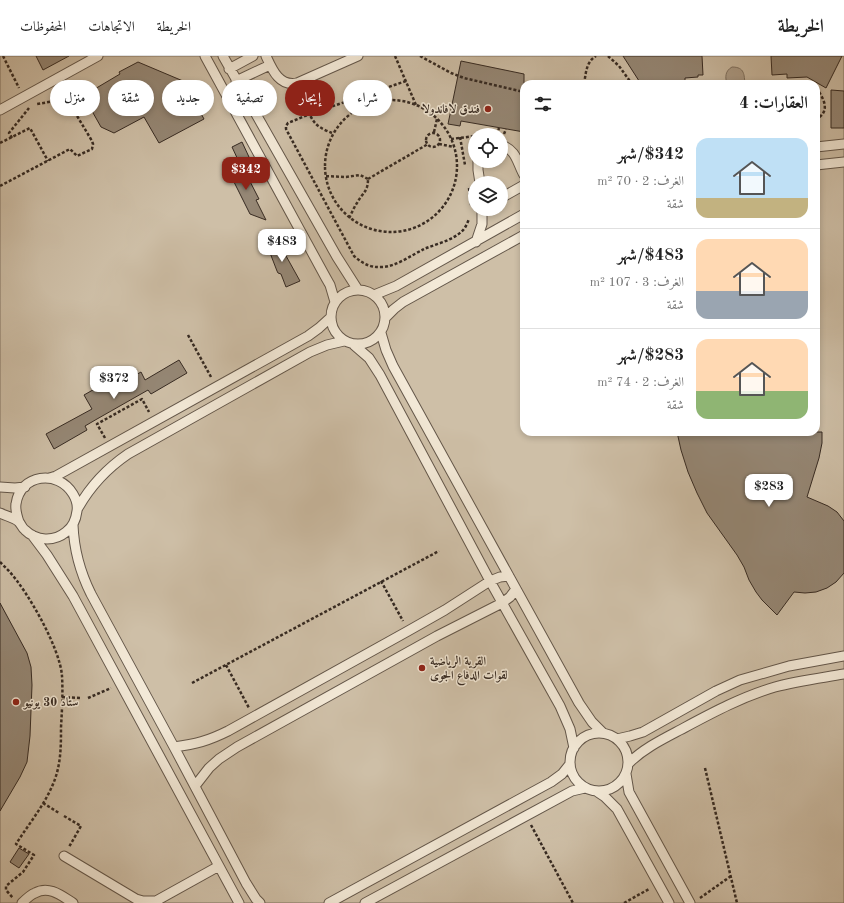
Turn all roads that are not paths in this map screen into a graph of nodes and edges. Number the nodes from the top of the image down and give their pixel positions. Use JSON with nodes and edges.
{"nodes":[{"id":1,"x":98,"y":56,"type":"edge"},
{"id":2,"x":205,"y":56,"type":"edge"},
{"id":3,"x":222,"y":56,"type":"edge"},
{"id":4,"x":253,"y":56,"type":"edge"},
{"id":5,"x":266,"y":56,"type":"edge"},
{"id":6,"x":358,"y":56,"type":"edge"},
{"id":7,"x":270,"y":65,"type":"junction"},
{"id":8,"x":229,"y":69,"type":"junction"},
{"id":9,"x":235,"y":80,"type":"edge"},
{"id":10,"x":238,"y":80,"type":"edge"},
{"id":11,"x":0,"y":110,"type":"edge"},
{"id":12,"x":256,"y":116,"type":"edge"},
{"id":13,"x":844,"y":144,"type":"edge"},
{"id":14,"x":820,"y":147,"type":"edge"},
{"id":15,"x":508,"y":148,"type":"edge"},
{"id":16,"x":844,"y":162,"type":"edge"},
{"id":17,"x":820,"y":165,"type":"edge"},
{"id":18,"x":520,"y":167,"type":"edge"},
{"id":19,"x":520,"y":187,"type":"edge"},
{"id":20,"x":508,"y":194,"type":"edge"},
{"id":21,"x":482,"y":216,"type":"edge"},
{"id":22,"x":520,"y":216,"type":"edge"},
{"id":23,"x":520,"y":237,"type":"edge"},
{"id":24,"x":476,"y":242,"type":"junction"},
{"id":25,"x":358,"y":290,"type":"junction"},
{"id":26,"x":374,"y":295,"type":"junction"},
{"id":27,"x":335,"y":302,"type":"junction"},
{"id":28,"x":331,"y":317,"type":"junction"},
{"id":29,"x":386,"y":317,"type":"junction"},
{"id":30,"x":381,"y":333,"type":"junction"},
{"id":31,"x":344,"y":341,"type":"junction"},
{"id":32,"x":354,"y":345,"type":"junction"},
{"id":33,"x":50,"y":478,"type":"junction"},
{"id":34,"x":0,"y":487,"type":"edge"},
{"id":35,"x":25,"y":487,"type":"junction"},
{"id":36,"x":78,"y":508,"type":"junction"},
{"id":37,"x":0,"y":513,"type":"edge"},
{"id":38,"x":19,"y":522,"type":"junction"},
{"id":39,"x":73,"y":525,"type":"junction"},
{"id":40,"x":32,"y":535,"type":"junction"},
{"id":41,"x":509,"y":576,"type":"junction"},
{"id":42,"x":490,"y":581,"type":"junction"},
{"id":43,"x":516,"y":588,"type":"junction"},
{"id":44,"x":502,"y":602,"type":"junction"},
{"id":45,"x":844,"y":656,"type":"edge"},
{"id":46,"x":844,"y":674,"type":"edge"},
{"id":47,"x":603,"y":733,"type":"junction"},
{"id":48,"x":617,"y":739,"type":"junction"},
{"id":49,"x":174,"y":746,"type":"junction"},
{"id":50,"x":574,"y":748,"type":"junction"},
{"id":51,"x":628,"y":763,"type":"junction"},
{"id":52,"x":570,"y":764,"type":"junction"},
{"id":53,"x":626,"y":774,"type":"junction"},
{"id":54,"x":195,"y":786,"type":"junction"},
{"id":55,"x":585,"y":788,"type":"junction"},
{"id":56,"x":596,"y":791,"type":"junction"},
{"id":57,"x":64,"y":856,"type":"road end"},
{"id":58,"x":219,"y":866,"type":"junction"},
{"id":59,"x":18,"y":901,"type":"edge"},
{"id":60,"x":73,"y":903,"type":"edge"},
{"id":61,"x":239,"y":903,"type":"edge"},
{"id":62,"x":260,"y":903,"type":"edge"},
{"id":63,"x":329,"y":903,"type":"edge"},
{"id":64,"x":365,"y":903,"type":"edge"},
{"id":65,"x":669,"y":903,"type":"edge"},
{"id":66,"x":690,"y":903,"type":"edge"}],
"edges":[{"from":1,"to":11,"type":"lane"},
{"from":2,"to":27,"type":"lane"},
{"from":3,"to":8,"type":"lane"},
{"from":4,"to":8,"type":"lane"},
{"from":5,"to":7,"type":"lane"},
{"from":6,"to":7,"type":"lane"},
{"from":7,"to":10,"type":"lane"},
{"from":8,"to":9,"type":"lane"},
{"from":12,"to":25,"type":"lane"},
{"from":13,"to":14,"type":"lane"},
{"from":15,"to":18,"type":"lane"},
{"from":16,"to":17,"type":"lane"},
{"from":19,"to":20,"type":"lane"},
{"from":21,"to":24,"type":"lane"},
{"from":22,"to":24,"type":"lane"},
{"from":23,"to":29,"type":"lane"},
{"from":24,"to":26,"type":"lane"},
{"from":25,"to":26,"type":"lane"},
{"from":25,"to":27,"type":"lane"},
{"from":26,"to":29,"type":"lane"},
{"from":27,"to":28,"type":"lane"},
{"from":28,"to":31,"type":"lane"},
{"from":28,"to":33,"type":"lane"},
{"from":29,"to":30,"type":"lane"},
{"from":30,"to":32,"type":"lane"},
{"from":30,"to":41,"type":"lane"},
{"from":31,"to":32,"type":"lane"},
{"from":31,"to":36,"type":"lane"},
{"from":32,"to":42,"type":"lane"},
{"from":33,"to":35,"type":"lane"},
{"from":33,"to":36,"type":"lane"},
{"from":34,"to":35,"type":"lane"},
{"from":35,"to":38,"type":"lane"},
{"from":36,"to":39,"type":"lane"},
{"from":37,"to":38,"type":"lane"},
{"from":38,"to":40,"type":"lane"},
{"from":39,"to":40,"type":"lane"},
{"from":39,"to":49,"type":"lane"},
{"from":40,"to":58,"type":"lane"},
{"from":41,"to":42,"type":"lane"},
{"from":41,"to":43,"type":"lane"},
{"from":42,"to":44,"type":"lane"},
{"from":42,"to":49,"type":"lane"},
{"from":43,"to":44,"type":"lane"},
{"from":43,"to":47,"type":"lane"},
{"from":44,"to":50,"type":"lane"},
{"from":44,"to":54,"type":"lane"},
{"from":45,"to":48,"type":"lane"},
{"from":46,"to":51,"type":"lane"},
{"from":47,"to":48,"type":"lane"},
{"from":47,"to":50,"type":"lane"},
{"from":48,"to":51,"type":"lane"},
{"from":49,"to":54,"type":"lane"},
{"from":50,"to":52,"type":"lane"},
{"from":51,"to":53,"type":"lane"},
{"from":52,"to":55,"type":"lane"},
{"from":52,"to":63,"type":"lane"},
{"from":53,"to":56,"type":"lane"},
{"from":53,"to":66,"type":"lane"},
{"from":54,"to":62,"type":"lane"},
{"from":55,"to":56,"type":"lane"},
{"from":55,"to":64,"type":"lane"},
{"from":56,"to":65,"type":"lane"},
{"from":57,"to":58,"type":"lane"},
{"from":58,"to":61,"type":"lane"},
{"from":59,"to":60,"type":"lane"}]}
